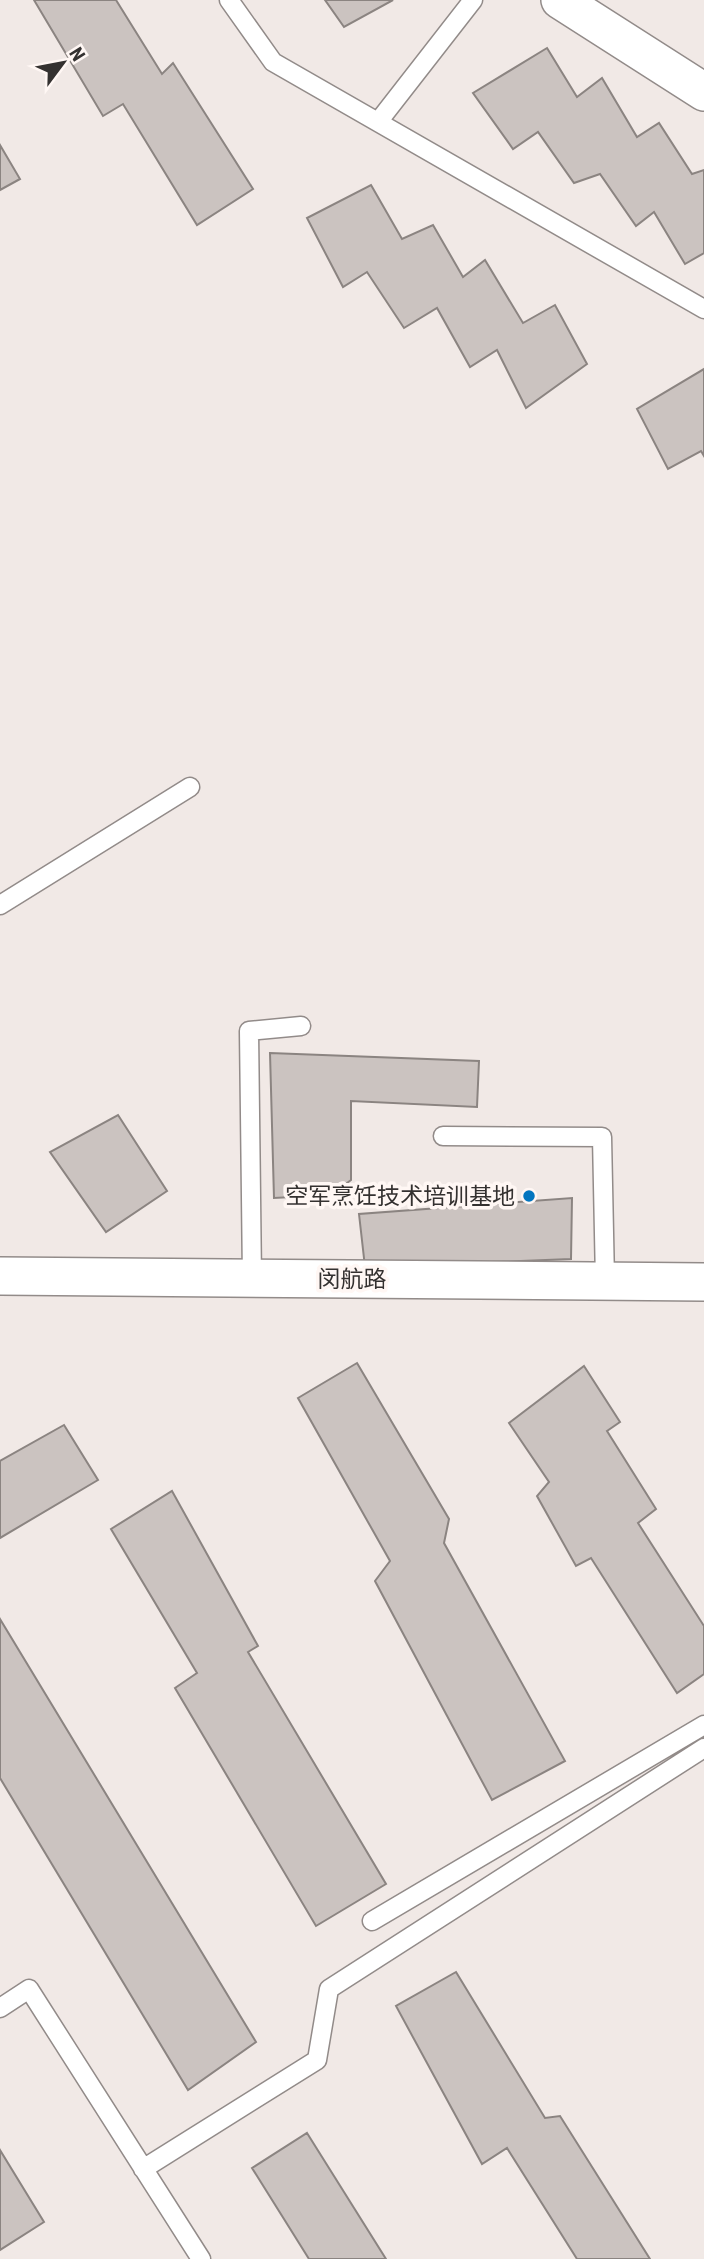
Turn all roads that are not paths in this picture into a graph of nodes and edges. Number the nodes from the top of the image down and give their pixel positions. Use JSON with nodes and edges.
{"nodes":[{"id":1,"x":229,"y":0,"type":"edge"},
{"id":2,"x":473,"y":0,"type":"edge"},
{"id":3,"x":560,"y":0,"type":"edge"},
{"id":4,"x":704,"y":92,"type":"edge"},
{"id":5,"x":378,"y":122,"type":"junction"},
{"id":6,"x":704,"y":309,"type":"edge"},
{"id":7,"x":190,"y":787,"type":"dead end"},
{"id":8,"x":0,"y":905,"type":"edge"},
{"id":9,"x":301,"y":1026,"type":"dead end"},
{"id":10,"x":443,"y":1136,"type":"dead end"},
{"id":11,"x":0,"y":1276,"type":"edge"},
{"id":12,"x":253,"y":1279,"type":"junction"},
{"id":13,"x":605,"y":1281,"type":"junction"},
{"id":14,"x":704,"y":1282,"type":"edge"},
{"id":15,"x":704,"y":1725,"type":"edge"},
{"id":16,"x":704,"y":1748,"type":"edge"},
{"id":17,"x":372,"y":1921,"type":"dead end"},
{"id":18,"x":0,"y":2008,"type":"edge"},
{"id":19,"x":143,"y":2169,"type":"junction"},
{"id":20,"x":201,"y":2259,"type":"edge"}],
"edges":[{"from":1,"to":5,"type":"lane"},
{"from":2,"to":5,"type":"lane"},
{"from":3,"to":4,"type":"street"},
{"from":5,"to":6,"type":"lane"},
{"from":7,"to":8,"type":"lane"},
{"from":9,"to":12,"type":"lane"},
{"from":10,"to":13,"type":"lane"},
{"from":11,"to":12,"type":"street","name":"闵航路"},
{"from":12,"to":13,"type":"street","name":"闵航路"},
{"from":13,"to":14,"type":"street","name":"闵航路"},
{"from":15,"to":17,"type":"lane"},
{"from":16,"to":19,"type":"lane"},
{"from":18,"to":19,"type":"lane"},
{"from":19,"to":20,"type":"lane"}]}
